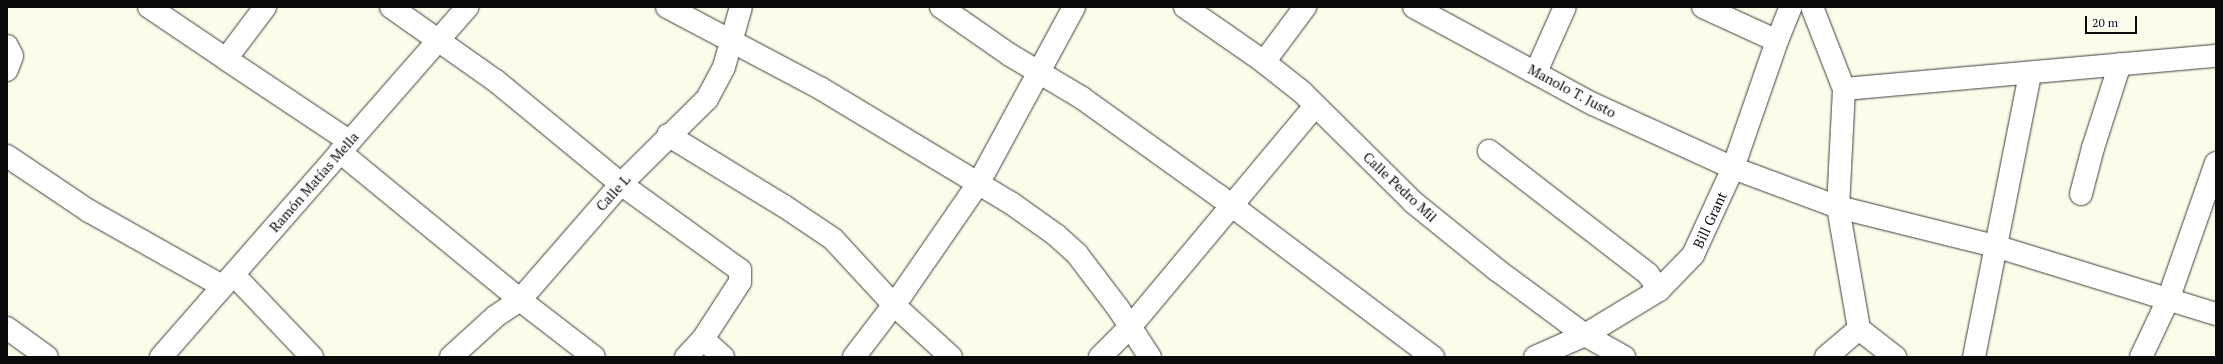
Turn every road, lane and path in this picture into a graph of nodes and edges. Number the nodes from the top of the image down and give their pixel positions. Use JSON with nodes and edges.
{"nodes":[{"id":1,"x":149,"y":7,"type":"edge"},
{"id":2,"x":265,"y":7,"type":"edge"},
{"id":3,"x":391,"y":7,"type":"edge"},
{"id":4,"x":467,"y":7,"type":"edge"},
{"id":5,"x":667,"y":7,"type":"edge"},
{"id":6,"x":740,"y":7,"type":"edge"},
{"id":7,"x":941,"y":7,"type":"edge"},
{"id":8,"x":1074,"y":7,"type":"edge"},
{"id":9,"x":1185,"y":7,"type":"edge"},
{"id":10,"x":1305,"y":7,"type":"edge"},
{"id":11,"x":1414,"y":7,"type":"edge"},
{"id":12,"x":1565,"y":7,"type":"edge"},
{"id":13,"x":1703,"y":7,"type":"edge"},
{"id":14,"x":1791,"y":7,"type":"edge"},
{"id":15,"x":1812,"y":7,"type":"edge"},
{"id":16,"x":439,"y":39,"type":"junction"},
{"id":17,"x":1777,"y":41,"type":"junction"},
{"id":18,"x":732,"y":42,"type":"junction"},
{"id":19,"x":7,"y":46,"type":"edge"},
{"id":20,"x":2216,"y":56,"type":"edge"},
{"id":21,"x":226,"y":59,"type":"junction"},
{"id":22,"x":1264,"y":62,"type":"junction"},
{"id":23,"x":2120,"y":64,"type":"junction"},
{"id":24,"x":7,"y":70,"type":"edge"},
{"id":25,"x":1039,"y":72,"type":"junction"},
{"id":26,"x":1536,"y":72,"type":"junction"},
{"id":27,"x":2030,"y":73,"type":"junction"},
{"id":28,"x":1844,"y":89,"type":"junction"},
{"id":29,"x":1315,"y":106,"type":"junction"},
{"id":30,"x":668,"y":136,"type":"junction"},
{"id":31,"x":344,"y":146,"type":"junction"},
{"id":32,"x":1489,"y":151,"type":"dead end"},
{"id":33,"x":7,"y":156,"type":"edge"},
{"id":34,"x":2216,"y":162,"type":"edge"},
{"id":35,"x":1733,"y":168,"type":"junction"},
{"id":36,"x":621,"y":184,"type":"junction"},
{"id":37,"x":978,"y":184,"type":"junction"},
{"id":38,"x":2081,"y":194,"type":"dead end"},
{"id":39,"x":1231,"y":206,"type":"junction"},
{"id":40,"x":1838,"y":207,"type":"junction"},
{"id":41,"x":1995,"y":246,"type":"junction"},
{"id":42,"x":228,"y":280,"type":"junction"},
{"id":43,"x":1659,"y":290,"type":"junction"},
{"id":44,"x":520,"y":300,"type":"junction"},
{"id":45,"x":2168,"y":300,"type":"junction"},
{"id":46,"x":894,"y":305,"type":"junction"},
{"id":47,"x":2216,"y":314,"type":"edge"},
{"id":48,"x":1131,"y":326,"type":"junction"},
{"id":49,"x":7,"y":328,"type":"edge"},
{"id":50,"x":1859,"y":329,"type":"junction"},
{"id":51,"x":1585,"y":335,"type":"junction"},
{"id":52,"x":703,"y":339,"type":"junction"},
{"id":53,"x":47,"y":357,"type":"edge"},
{"id":54,"x":161,"y":357,"type":"edge"},
{"id":55,"x":312,"y":357,"type":"edge"},
{"id":56,"x":451,"y":357,"type":"edge"},
{"id":57,"x":594,"y":357,"type":"edge"},
{"id":58,"x":686,"y":357,"type":"edge"},
{"id":59,"x":723,"y":357,"type":"edge"},
{"id":60,"x":854,"y":357,"type":"edge"},
{"id":61,"x":951,"y":357,"type":"edge"},
{"id":62,"x":1100,"y":357,"type":"edge"},
{"id":63,"x":1150,"y":357,"type":"edge"},
{"id":64,"x":1433,"y":357,"type":"edge"},
{"id":65,"x":1535,"y":357,"type":"edge"},
{"id":66,"x":1624,"y":357,"type":"edge"},
{"id":67,"x":1826,"y":357,"type":"edge"},
{"id":68,"x":1895,"y":357,"type":"edge"},
{"id":69,"x":1974,"y":357,"type":"edge"},
{"id":70,"x":2141,"y":357,"type":"edge"}],
"edges":[{"from":1,"to":21,"type":"street"},
{"from":2,"to":21,"type":"street"},
{"from":3,"to":16,"type":"street"},
{"from":4,"to":16,"type":"street","name":"Ramón Matías Mella"},
{"from":5,"to":18,"type":"street"},
{"from":6,"to":18,"type":"street","name":"Calle L"},
{"from":7,"to":25,"type":"street"},
{"from":8,"to":25,"type":"street"},
{"from":9,"to":22,"type":"street","name":"Calle Pedro Mil"},
{"from":10,"to":22,"type":"street"},
{"from":11,"to":26,"type":"street","name":"Manolo T. Justo"},
{"from":12,"to":26,"type":"street"},
{"from":13,"to":17,"type":"street"},
{"from":14,"to":17,"type":"street","name":"Bill Grant"},
{"from":15,"to":28,"type":"street"},
{"from":16,"to":31,"type":"street","name":"Ramón Matías Mella"},
{"from":16,"to":36,"type":"street"},
{"from":17,"to":35,"type":"street","name":"Bill Grant"},
{"from":18,"to":30,"type":"street","name":"Calle L"},
{"from":18,"to":37,"type":"street"},
{"from":19,"to":24,"type":"street"},
{"from":20,"to":23,"type":"street"},
{"from":21,"to":31,"type":"street"},
{"from":22,"to":29,"type":"street","name":"Calle Pedro Mil"},
{"from":23,"to":27,"type":"street"},
{"from":23,"to":38,"type":"street"},
{"from":25,"to":37,"type":"street"},
{"from":25,"to":39,"type":"street"},
{"from":26,"to":35,"type":"street","name":"Manolo T. Justo"},
{"from":27,"to":28,"type":"street"},
{"from":27,"to":41,"type":"street"},
{"from":28,"to":40,"type":"street"},
{"from":29,"to":39,"type":"street"},
{"from":29,"to":51,"type":"street","name":"Calle Pedro Mil"},
{"from":30,"to":36,"type":"street","name":"Calle L"},
{"from":30,"to":46,"type":"street"},
{"from":31,"to":42,"type":"street","name":"Ramón Matías Mella"},
{"from":31,"to":44,"type":"street"},
{"from":32,"to":43,"type":"street"},
{"from":33,"to":42,"type":"street"},
{"from":34,"to":45,"type":"street"},
{"from":35,"to":40,"type":"street","name":"Manolo T. Justo"},
{"from":35,"to":43,"type":"street","name":"Bill Grant"},
{"from":36,"to":44,"type":"street","name":"Calle L"},
{"from":36,"to":52,"type":"street"},
{"from":37,"to":46,"type":"street"},
{"from":37,"to":48,"type":"street"},
{"from":39,"to":48,"type":"street"},
{"from":39,"to":64,"type":"street"},
{"from":40,"to":41,"type":"street","name":"Manolo T. Justo"},
{"from":40,"to":50,"type":"street"},
{"from":41,"to":45,"type":"street","name":"Manolo T. Justo"},
{"from":41,"to":69,"type":"street"},
{"from":42,"to":54,"type":"street","name":"Ramón Matías Mella"},
{"from":42,"to":55,"type":"street"},
{"from":43,"to":51,"type":"street","name":"Bill Grant"},
{"from":44,"to":56,"type":"street","name":"Calle L"},
{"from":44,"to":57,"type":"street"},
{"from":45,"to":47,"type":"street","name":"Manolo T. Justo"},
{"from":45,"to":70,"type":"street"},
{"from":46,"to":60,"type":"street"},
{"from":46,"to":61,"type":"street"},
{"from":48,"to":62,"type":"street"},
{"from":48,"to":63,"type":"street"},
{"from":49,"to":53,"type":"street"},
{"from":50,"to":67,"type":"street"},
{"from":50,"to":68,"type":"street"},
{"from":51,"to":65,"type":"street","name":"Bill Grant"},
{"from":51,"to":66,"type":"street","name":"Calle Pedro Mil"},
{"from":52,"to":58,"type":"street"},
{"from":52,"to":59,"type":"street"}]}
